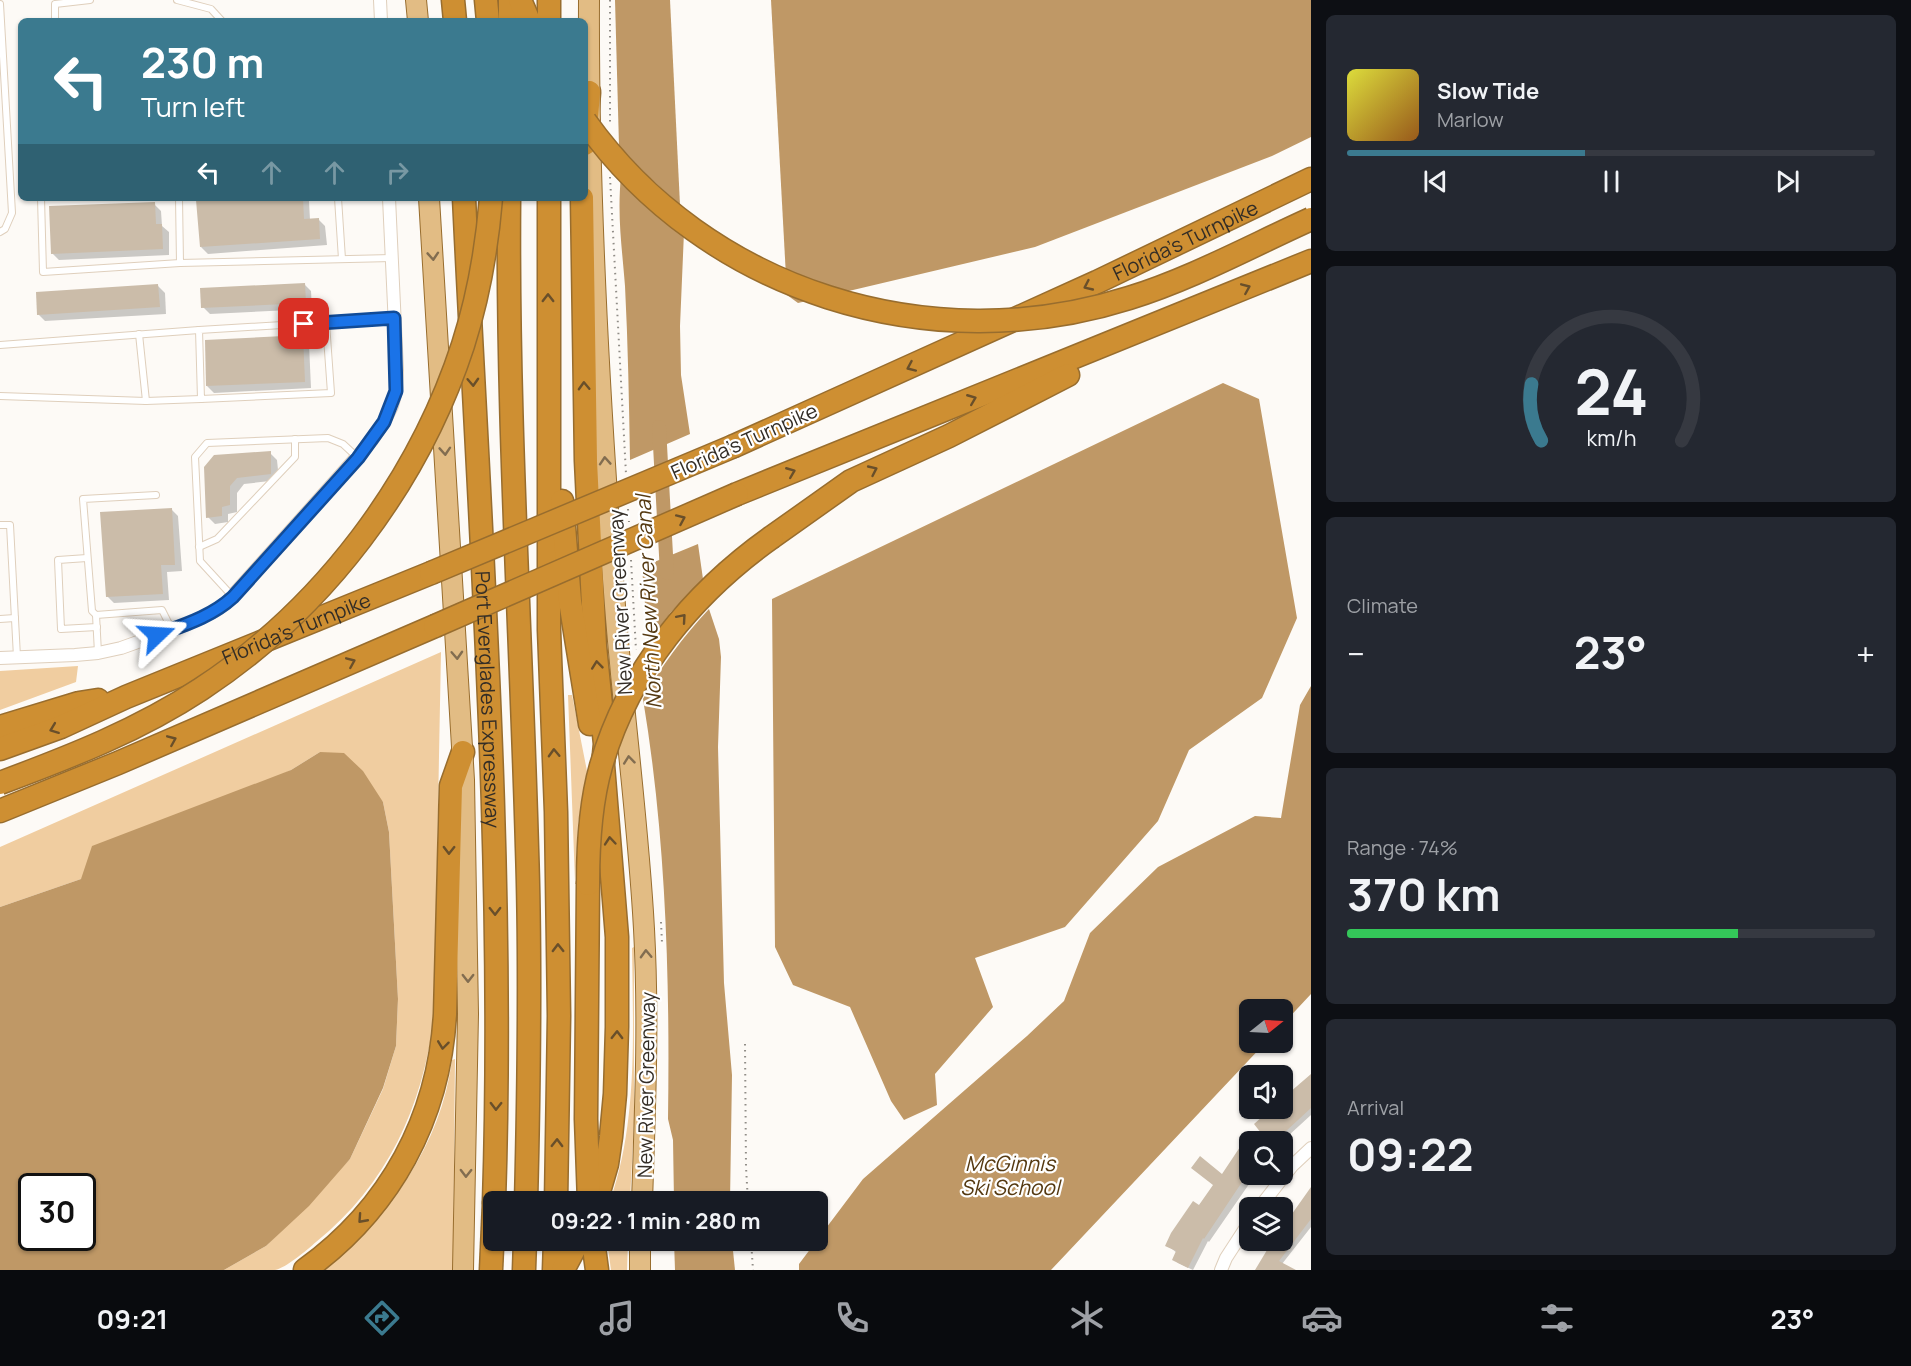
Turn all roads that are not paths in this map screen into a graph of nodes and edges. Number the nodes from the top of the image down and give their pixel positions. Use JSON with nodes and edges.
{"nodes":[{"id":1,"x":90,"y":0,"type":"edge"},
{"id":2,"x":177,"y":0,"type":"edge"},
{"id":3,"x":380,"y":0,"type":"edge"},
{"id":4,"x":416,"y":0,"type":"edge"},
{"id":5,"x":453,"y":0,"type":"edge"},
{"id":6,"x":486,"y":0,"type":"edge"},
{"id":7,"x":510,"y":0,"type":"edge"},
{"id":8,"x":520,"y":0,"type":"edge"},
{"id":9,"x":549,"y":0,"type":"edge"},
{"id":10,"x":590,"y":0,"type":"edge"},
{"id":11,"x":0,"y":2,"type":"edge"},
{"id":12,"x":55,"y":18,"type":"edge"},
{"id":13,"x":219,"y":18,"type":"edge"},
{"id":14,"x":381,"y":18,"type":"edge"},
{"id":15,"x":418,"y":18,"type":"edge"},
{"id":16,"x":454,"y":18,"type":"edge"},
{"id":17,"x":488,"y":18,"type":"edge"},
{"id":18,"x":510,"y":18,"type":"edge"},
{"id":19,"x":528,"y":18,"type":"edge"},
{"id":20,"x":549,"y":18,"type":"edge"},
{"id":21,"x":589,"y":92,"type":"junction"},
{"id":22,"x":588,"y":105,"type":"edge"},
{"id":23,"x":588,"y":125,"type":"edge"},
{"id":24,"x":1311,"y":179,"type":"edge"},
{"id":25,"x":41,"y":201,"type":"edge"},
{"id":26,"x":179,"y":201,"type":"edge"},
{"id":27,"x":338,"y":201,"type":"edge"},
{"id":28,"x":389,"y":201,"type":"edge"},
{"id":29,"x":429,"y":201,"type":"edge"},
{"id":30,"x":464,"y":201,"type":"edge"},
{"id":31,"x":491,"y":201,"type":"edge"},
{"id":32,"x":509,"y":201,"type":"edge"},
{"id":33,"x":549,"y":201,"type":"edge"},
{"id":34,"x":582,"y":201,"type":"edge"},
{"id":35,"x":1311,"y":219,"type":"edge"},
{"id":36,"x":0,"y":232,"type":"edge"},
{"id":37,"x":392,"y":258,"type":"junction"},
{"id":38,"x":342,"y":260,"type":"junction"},
{"id":39,"x":1311,"y":261,"type":"edge"},
{"id":40,"x":180,"y":263,"type":"junction"},
{"id":41,"x":1192,"y":311,"type":"junction"},
{"id":42,"x":394,"y":318,"type":"junction"},
{"id":43,"x":326,"y":323,"type":"junction"},
{"id":44,"x":199,"y":330,"type":"junction"},
{"id":45,"x":139,"y":334,"type":"junction"},
{"id":46,"x":0,"y":345,"type":"edge"},
{"id":47,"x":548,"y":357,"type":"junction"},
{"id":48,"x":0,"y":396,"type":"edge"},
{"id":49,"x":201,"y":399,"type":"junction"},
{"id":50,"x":146,"y":401,"type":"junction"},
{"id":51,"x":295,"y":440,"type":"junction"},
{"id":52,"x":358,"y":458,"type":"junction"},
{"id":53,"x":156,"y":495,"type":"dead end"},
{"id":54,"x":0,"y":525,"type":"edge"},
{"id":55,"x":199,"y":546,"type":"junction"},
{"id":56,"x":87,"y":558,"type":"junction"},
{"id":57,"x":233,"y":597,"type":"junction"},
{"id":58,"x":96,"y":615,"type":"junction"},
{"id":59,"x":15,"y":618,"type":"junction"},
{"id":60,"x":0,"y":619,"type":"edge"},
{"id":61,"x":97,"y":627,"type":"junction"},
{"id":62,"x":172,"y":630,"type":"junction"},
{"id":63,"x":98,"y":653,"type":"junction"},
{"id":64,"x":17,"y":657,"type":"junction"},
{"id":65,"x":0,"y":658,"type":"edge"},
{"id":66,"x":126,"y":697,"type":"junction"},
{"id":67,"x":0,"y":727,"type":"edge"},
{"id":68,"x":0,"y":749,"type":"edge"},
{"id":69,"x":463,"y":752,"type":"junction"},
{"id":70,"x":118,"y":763,"type":"junction"},
{"id":71,"x":603,"y":765,"type":"junction"},
{"id":72,"x":0,"y":783,"type":"edge"},
{"id":73,"x":0,"y":811,"type":"edge"},
{"id":74,"x":0,"y":825,"type":"edge"},
{"id":75,"x":1311,"y":1148,"type":"edge"},
{"id":76,"x":494,"y":1191,"type":"edge"},
{"id":77,"x":526,"y":1191,"type":"edge"},
{"id":78,"x":556,"y":1191,"type":"edge"},
{"id":79,"x":589,"y":1191,"type":"edge"},
{"id":80,"x":599,"y":1191,"type":"edge"},
{"id":81,"x":642,"y":1191,"type":"edge"},
{"id":82,"x":1268,"y":1197,"type":"edge"},
{"id":83,"x":1239,"y":1238,"type":"edge"},
{"id":84,"x":492,"y":1251,"type":"edge"},
{"id":85,"x":525,"y":1251,"type":"edge"},
{"id":86,"x":555,"y":1251,"type":"edge"},
{"id":87,"x":573,"y":1251,"type":"edge"},
{"id":88,"x":594,"y":1251,"type":"edge"},
{"id":89,"x":640,"y":1251,"type":"edge"},
{"id":90,"x":305,"y":1270,"type":"edge"},
{"id":91,"x":463,"y":1270,"type":"edge"},
{"id":92,"x":491,"y":1270,"type":"edge"},
{"id":93,"x":524,"y":1270,"type":"edge"},
{"id":94,"x":554,"y":1270,"type":"edge"},
{"id":95,"x":563,"y":1270,"type":"edge"},
{"id":96,"x":597,"y":1270,"type":"edge"},
{"id":97,"x":640,"y":1270,"type":"edge"},
{"id":98,"x":1221,"y":1270,"type":"edge"}],
"edges":[{"from":1,"to":12,"type":"lane"},
{"from":2,"to":13,"type":"lane"},
{"from":3,"to":14,"type":"street"},
{"from":4,"to":15,"type":"main road"},
{"from":5,"to":16,"type":"highway"},
{"from":6,"to":17,"type":"highway"},
{"from":7,"to":18,"type":"highway"},
{"from":8,"to":19,"type":"highway"},
{"from":9,"to":20,"type":"highway"},
{"from":10,"to":21,"type":"main road"},
{"from":11,"to":36,"type":"lane"},
{"from":21,"to":22,"type":"highway"},
{"from":81,"to":21,"type":"main road","one_way":true},
{"from":23,"to":35,"type":"highway","bridge":true},
{"from":24,"to":66,"type":"highway","name":"Florida's Turnpike","one_way":true,"bridge":true},
{"from":25,"to":40,"type":"lane"},
{"from":26,"to":40,"type":"lane"},
{"from":27,"to":38,"type":"lane"},
{"from":28,"to":37,"type":"street"},
{"from":29,"to":69,"type":"main road","one_way":true},
{"from":30,"to":76,"type":"highway","name":"Port Everglades Expressway","one_way":true},
{"from":31,"to":72,"type":"highway","bridge":true},
{"from":32,"to":77,"type":"highway"},
{"from":47,"to":33,"type":"highway","one_way":true},
{"from":71,"to":34,"type":"highway","one_way":true},
{"from":37,"to":38,"type":"lane"},
{"from":37,"to":42,"type":"street"},
{"from":38,"to":40,"type":"lane"},
{"from":41,"to":39,"type":"highway","one_way":true},
{"from":70,"to":41,"type":"highway","one_way":true,"bridge":true},
{"from":79,"to":41,"type":"highway","one_way":true,"bridge":true},
{"from":42,"to":43,"type":"lane"},
{"from":42,"to":52,"type":"street"},
{"from":43,"to":44,"type":"lane"},
{"from":43,"to":49,"type":"lane"},
{"from":44,"to":45,"type":"lane"},
{"from":44,"to":49,"type":"lane"},
{"from":45,"to":46,"type":"lane"},
{"from":45,"to":50,"type":"lane"},
{"from":47,"to":71,"type":"highway"},
{"from":78,"to":47,"type":"highway","one_way":true},
{"from":48,"to":50,"type":"lane"},
{"from":49,"to":50,"type":"lane"},
{"from":51,"to":52,"type":"lane"},
{"from":51,"to":55,"type":"lane"},
{"from":51,"to":55,"type":"lane"},
{"from":52,"to":57,"type":"street"},
{"from":53,"to":56,"type":"lane"},
{"from":54,"to":59,"type":"lane"},
{"from":55,"to":57,"type":"lane"},
{"from":56,"to":58,"type":"lane"},
{"from":56,"to":61,"type":"lane"},
{"from":57,"to":62,"type":"street"},
{"from":58,"to":61,"type":"lane"},
{"from":58,"to":62,"type":"lane"},
{"from":59,"to":60,"type":"lane"},
{"from":59,"to":64,"type":"lane"},
{"from":61,"to":63,"type":"lane"},
{"from":62,"to":63,"type":"street"},
{"from":63,"to":64,"type":"street"},
{"from":64,"to":65,"type":"street"},
{"from":66,"to":67,"type":"highway"},
{"from":66,"to":68,"type":"highway","name":"Florida's Turnpike","one_way":true},
{"from":69,"to":90,"type":"highway","one_way":true},
{"from":69,"to":91,"type":"main road","one_way":true},
{"from":70,"to":73,"type":"highway"},
{"from":70,"to":74,"type":"highway"},
{"from":80,"to":71,"type":"highway","one_way":true},
{"from":75,"to":82,"type":"street"},
{"from":83,"to":98,"type":"street"},
{"from":84,"to":92,"type":"highway","name":"Port Everglades Expressway"},
{"from":85,"to":93,"type":"highway"},
{"from":86,"to":94,"type":"highway"},
{"from":87,"to":95,"type":"highway"},
{"from":88,"to":96,"type":"highway"},
{"from":89,"to":97,"type":"main road"}]}
